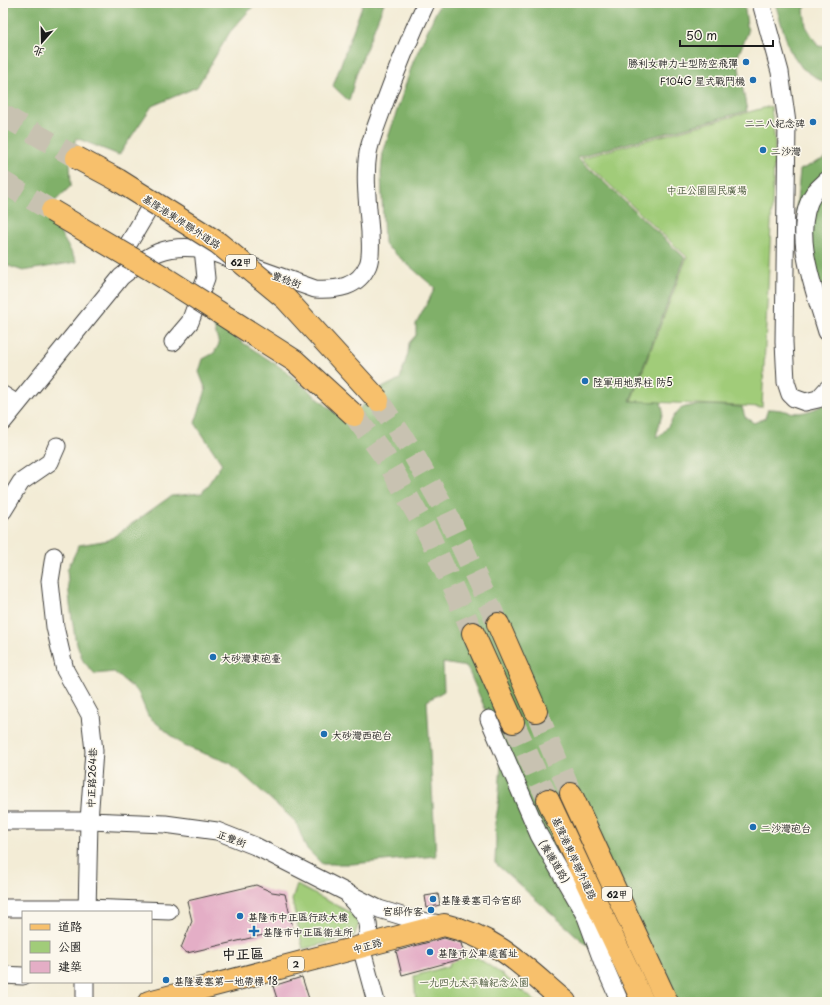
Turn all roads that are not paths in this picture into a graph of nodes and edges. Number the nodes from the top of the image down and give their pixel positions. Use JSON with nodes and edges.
{"nodes":[{"id":1,"x":426,"y":3,"type":"edge"},
{"id":2,"x":761,"y":3,"type":"edge"},
{"id":3,"x":77,"y":158,"type":"tunnel mouth"},
{"id":4,"x":827,"y":180,"type":"edge"},
{"id":5,"x":153,"y":202,"type":"junction"},
{"id":6,"x":52,"y":211,"type":"tunnel mouth"},
{"id":7,"x":203,"y":250,"type":"junction"},
{"id":8,"x":123,"y":252,"type":"junction"},
{"id":9,"x":827,"y":332,"type":"edge"},
{"id":10,"x":173,"y":342,"type":"dead end"},
{"id":11,"x":827,"y":389,"type":"edge"},
{"id":12,"x":10,"y":400,"type":"edge"},
{"id":13,"x":378,"y":400,"type":"tunnel mouth"},
{"id":14,"x":354,"y":415,"type":"tunnel mouth"},
{"id":15,"x":3,"y":422,"type":"edge"},
{"id":16,"x":57,"y":446,"type":"dead end"},
{"id":17,"x":3,"y":511,"type":"edge"},
{"id":18,"x":54,"y":556,"type":"dead end"},
{"id":19,"x":498,"y":624,"type":"tunnel mouth"},
{"id":20,"x":473,"y":633,"type":"tunnel mouth"},
{"id":21,"x":536,"y":711,"type":"tunnel mouth"},
{"id":22,"x":489,"y":719,"type":"dead end"},
{"id":23,"x":513,"y":722,"type":"tunnel mouth"},
{"id":24,"x":571,"y":794,"type":"tunnel mouth"},
{"id":25,"x":548,"y":800,"type":"tunnel mouth"},
{"id":26,"x":3,"y":821,"type":"edge"},
{"id":27,"x":89,"y":821,"type":"junction"},
{"id":28,"x":346,"y":893,"type":"junction"},
{"id":29,"x":3,"y":908,"type":"edge"},
{"id":30,"x":87,"y":910,"type":"edge"},
{"id":31,"x":169,"y":910,"type":"dead end"},
{"id":32,"x":444,"y":925,"type":"junction"},
{"id":33,"x":361,"y":947,"type":"junction"},
{"id":34,"x":3,"y":976,"type":"edge"},
{"id":35,"x":22,"y":976,"type":"edge"},
{"id":36,"x":85,"y":983,"type":"edge"},
{"id":37,"x":665,"y":998,"type":"edge"},
{"id":38,"x":635,"y":1001,"type":"edge"},
{"id":39,"x":85,"y":1002,"type":"edge"},
{"id":40,"x":152,"y":1002,"type":"edge"},
{"id":41,"x":376,"y":1002,"type":"edge"},
{"id":42,"x":565,"y":1002,"type":"edge"}],
"edges":[{"from":1,"to":7,"type":"street","name":"豐稔街"},
{"from":2,"to":11,"type":"street"},
{"from":3,"to":5,"type":"main road","name":"基隆港東岸聯外道路","number":"62甲","bridge":true},
{"from":4,"to":9,"type":"street"},
{"from":5,"to":8,"type":"street"},
{"from":5,"to":13,"type":"main road","name":"基隆港東岸聯外道路","number":"62甲","bridge":true},
{"from":6,"to":8,"type":"main road","bridge":true},
{"from":7,"to":10,"type":"street"},
{"from":7,"to":12,"type":"street","name":"豐稔街"},
{"from":8,"to":14,"type":"main road","bridge":true},
{"from":12,"to":15,"type":"street","name":"豐稔街"},
{"from":16,"to":17,"type":"street"},
{"from":18,"to":27,"type":"street","name":"中正路264巷"},
{"from":19,"to":21,"type":"main road"},
{"from":20,"to":23,"type":"main road"},
{"from":22,"to":38,"type":"street","name":"(養護道路)"},
{"from":24,"to":37,"type":"main road","number":"62甲"},
{"from":25,"to":38,"type":"main road","name":"基隆港東岸聯外道路","number":"62甲"},
{"from":26,"to":27,"type":"street","name":"正豐街"},
{"from":27,"to":28,"type":"street","name":"正豐街"},
{"from":27,"to":30,"type":"street","name":"中正路264巷"},
{"from":28,"to":32,"type":"street","name":"正豐街"},
{"from":28,"to":33,"type":"street"},
{"from":29,"to":30,"type":"street"},
{"from":30,"to":31,"type":"street"},
{"from":32,"to":33,"type":"main road","name":"中正路","number":"2"},
{"from":32,"to":42,"type":"main road","name":"中正路","number":"2"},
{"from":33,"to":40,"type":"main road","name":"中正路","number":"2"},
{"from":33,"to":41,"type":"street"},
{"from":34,"to":35,"type":"street"},
{"from":36,"to":39,"type":"street"}]}
